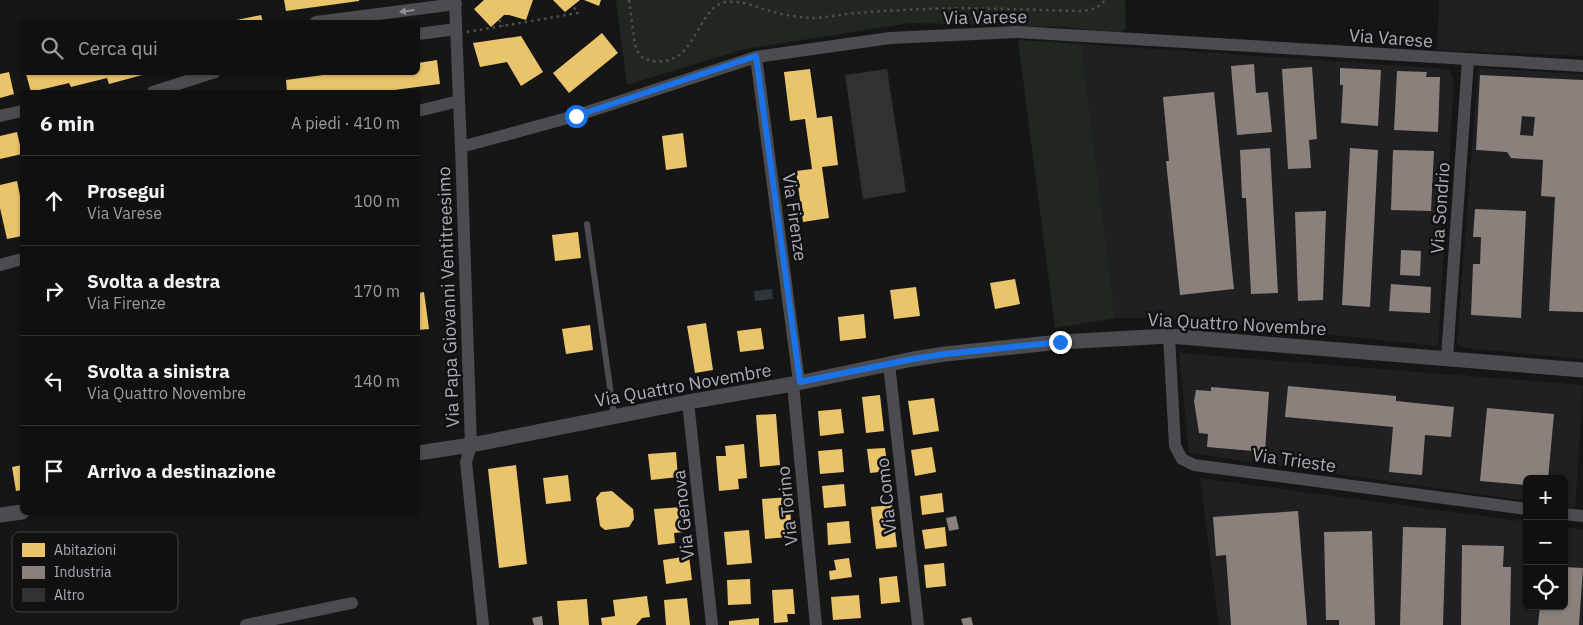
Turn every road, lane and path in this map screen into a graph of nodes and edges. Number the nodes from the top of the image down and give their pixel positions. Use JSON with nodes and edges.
{"nodes":[{"id":1,"x":629,"y":0,"type":"edge"},
{"id":2,"x":1105,"y":0,"type":"edge"},
{"id":3,"x":456,"y":2,"type":"edge"},
{"id":4,"x":573,"y":6,"type":"dead end"},
{"id":5,"x":330,"y":20,"type":"edge"},
{"id":6,"x":499,"y":20,"type":"dead end"},
{"id":7,"x":503,"y":26,"type":"junction"},
{"id":8,"x":457,"y":32,"type":"junction"},
{"id":9,"x":420,"y":34,"type":"edge"},
{"id":10,"x":756,"y":56,"type":"junction"},
{"id":11,"x":1468,"y":60,"type":"junction"},
{"id":12,"x":1583,"y":66,"type":"edge"},
{"id":13,"x":206,"y":75,"type":"edge"},
{"id":14,"x":158,"y":90,"type":"edge"},
{"id":15,"x":459,"y":101,"type":"junction"},
{"id":16,"x":20,"y":111,"type":"edge"},
{"id":17,"x":420,"y":111,"type":"edge"},
{"id":18,"x":0,"y":116,"type":"edge"},
{"id":19,"x":461,"y":147,"type":"junction"},
{"id":20,"x":586,"y":224,"type":"dead end"},
{"id":21,"x":20,"y":260,"type":"edge"},
{"id":22,"x":0,"y":265,"type":"edge"},
{"id":23,"x":1169,"y":336,"type":"junction"},
{"id":24,"x":1447,"y":358,"type":"junction"},
{"id":25,"x":889,"y":364,"type":"junction"},
{"id":26,"x":1583,"y":370,"type":"edge"},
{"id":27,"x":796,"y":383,"type":"junction"},
{"id":28,"x":688,"y":402,"type":"junction"},
{"id":29,"x":614,"y":416,"type":"junction"},
{"id":30,"x":471,"y":445,"type":"junction"},
{"id":31,"x":420,"y":453,"type":"edge"},
{"id":32,"x":1523,"y":508,"type":"edge"},
{"id":33,"x":20,"y":512,"type":"edge"},
{"id":34,"x":1568,"y":514,"type":"edge"},
{"id":35,"x":0,"y":515,"type":"edge"},
{"id":36,"x":1583,"y":516,"type":"edge"},
{"id":37,"x":352,"y":603,"type":"dead end"},
{"id":38,"x":246,"y":625,"type":"edge"},
{"id":39,"x":483,"y":625,"type":"edge"},
{"id":40,"x":712,"y":625,"type":"edge"},
{"id":41,"x":816,"y":625,"type":"edge"},
{"id":42,"x":918,"y":625,"type":"edge"}],
"edges":[{"from":1,"to":2,"type":"path"},
{"from":3,"to":5,"type":"street","one_way":true},
{"from":3,"to":8,"type":"street"},
{"from":4,"to":7,"type":"path"},
{"from":6,"to":7,"type":"path"},
{"from":7,"to":8,"type":"path"},
{"from":8,"to":9,"type":"street"},
{"from":8,"to":15,"type":"street"},
{"from":10,"to":11,"type":"street","name":"Via Varese"},
{"from":10,"to":19,"type":"street","name":"Via Varese"},
{"from":10,"to":27,"type":"street","name":"Via Firenze"},
{"from":11,"to":12,"type":"street","name":"Via Varese"},
{"from":11,"to":24,"type":"street","name":"Via Sondrio"},
{"from":13,"to":14,"type":"street"},
{"from":15,"to":17,"type":"street"},
{"from":15,"to":19,"type":"street"},
{"from":16,"to":18,"type":"street"},
{"from":19,"to":30,"type":"street","name":"Via Papa Giovanni Ventitreesimo"},
{"from":20,"to":29,"type":"lane"},
{"from":21,"to":22,"type":"street"},
{"from":23,"to":24,"type":"street","name":"Via Quattro Novembre"},
{"from":23,"to":25,"type":"street","name":"Via Quattro Novembre"},
{"from":23,"to":32,"type":"street","name":"Via Trieste"},
{"from":24,"to":26,"type":"street","name":"Via Quattro Novembre"},
{"from":25,"to":27,"type":"street","name":"Via Quattro Novembre"},
{"from":25,"to":42,"type":"street","name":"Via Como"},
{"from":27,"to":28,"type":"street","name":"Via Quattro Novembre"},
{"from":27,"to":41,"type":"street","name":"Via Torino"},
{"from":28,"to":29,"type":"street","name":"Via Quattro Novembre"},
{"from":28,"to":40,"type":"street","name":"Via Genova"},
{"from":29,"to":30,"type":"street","name":"Via Quattro Novembre"},
{"from":30,"to":31,"type":"street","name":"Via Quattro Novembre"},
{"from":30,"to":39,"type":"street","name":"Via Papa Giovanni Ventitreesimo"},
{"from":33,"to":35,"type":"street"},
{"from":34,"to":36,"type":"street"},
{"from":37,"to":38,"type":"street"}]}
